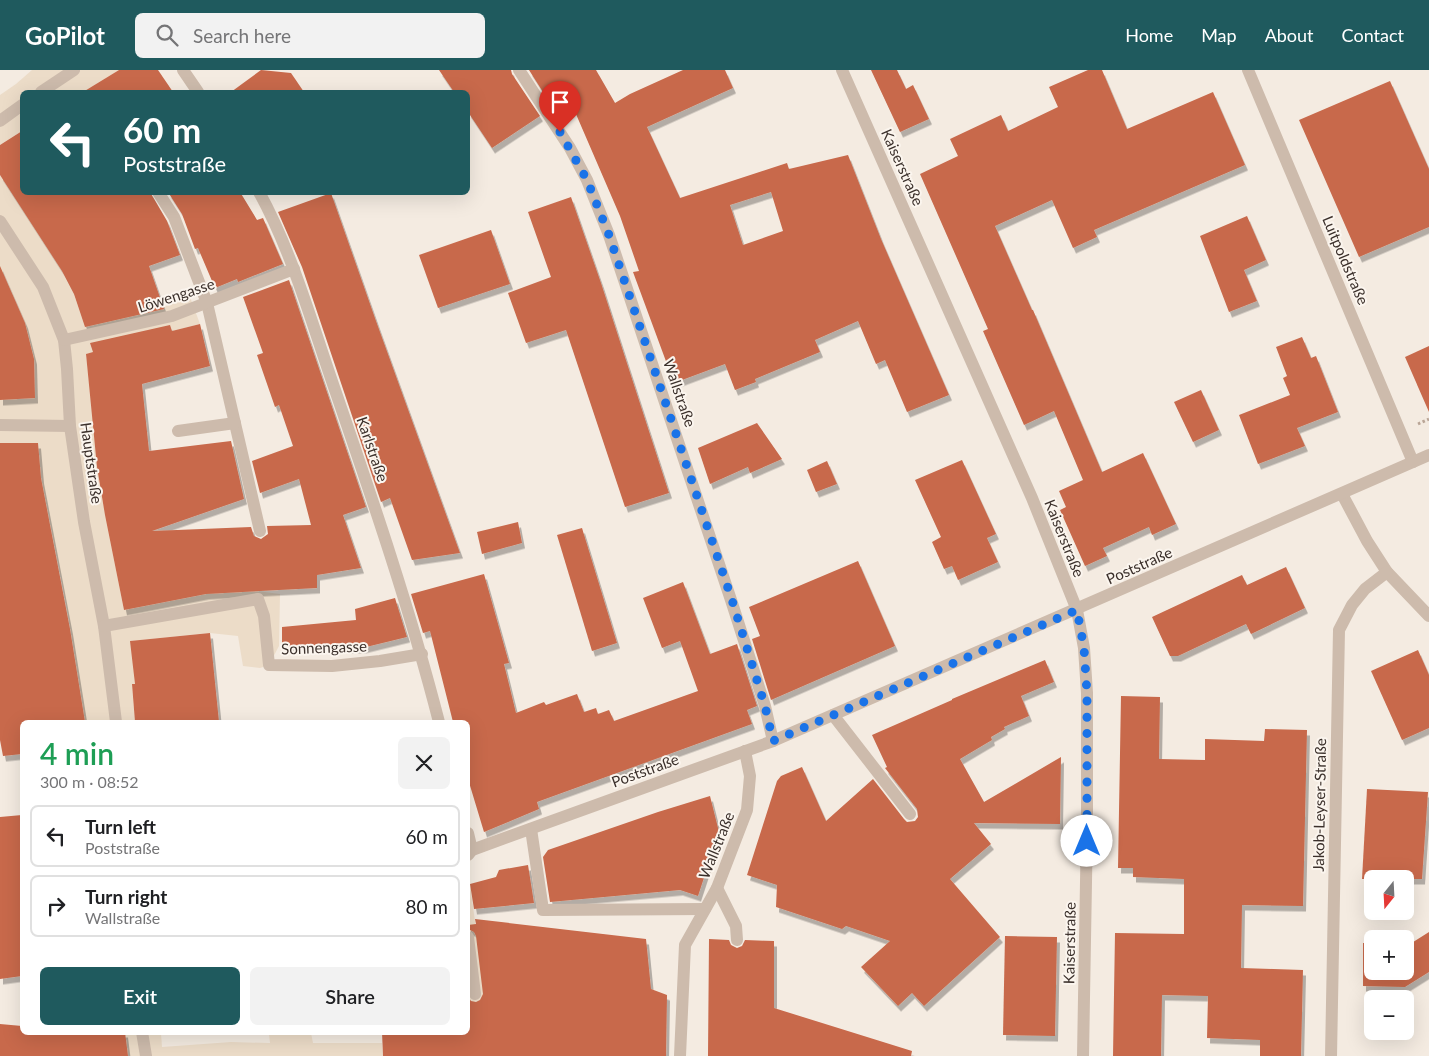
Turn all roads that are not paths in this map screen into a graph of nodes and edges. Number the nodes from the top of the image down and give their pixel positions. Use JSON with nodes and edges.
{"nodes":[{"id":1,"x":74,"y":70,"type":"edge"},
{"id":2,"x":183,"y":70,"type":"edge"},
{"id":3,"x":519,"y":70,"type":"edge"},
{"id":4,"x":842,"y":70,"type":"edge"},
{"id":5,"x":1248,"y":70,"type":"edge"},
{"id":6,"x":44,"y":90,"type":"edge"},
{"id":7,"x":197,"y":90,"type":"edge"},
{"id":8,"x":20,"y":106,"type":"edge"},
{"id":9,"x":0,"y":121,"type":"edge"},
{"id":10,"x":160,"y":195,"type":"edge"},
{"id":11,"x":260,"y":195,"type":"edge"},
{"id":12,"x":0,"y":222,"type":"edge"},
{"id":13,"x":294,"y":269,"type":"junction"},
{"id":14,"x":207,"y":303,"type":"junction"},
{"id":15,"x":64,"y":340,"type":"junction"},
{"id":16,"x":235,"y":423,"type":"junction"},
{"id":17,"x":0,"y":425,"type":"edge"},
{"id":18,"x":70,"y":426,"type":"junction"},
{"id":19,"x":178,"y":430,"type":"dead end"},
{"id":20,"x":1429,"y":455,"type":"edge"},
{"id":21,"x":1413,"y":462,"type":"junction"},
{"id":22,"x":1342,"y":494,"type":"junction"},
{"id":23,"x":260,"y":531,"type":"dead end"},
{"id":24,"x":1387,"y":572,"type":"junction"},
{"id":25,"x":1077,"y":610,"type":"junction"},
{"id":26,"x":1429,"y":616,"type":"edge"},
{"id":27,"x":104,"y":626,"type":"junction"},
{"id":28,"x":422,"y":654,"type":"junction"},
{"id":29,"x":833,"y":715,"type":"junction"},
{"id":30,"x":116,"y":720,"type":"edge"},
{"id":31,"x":438,"y":720,"type":"edge"},
{"id":32,"x":773,"y":741,"type":"junction"},
{"id":33,"x":745,"y":751,"type":"junction"},
{"id":34,"x":910,"y":814,"type":"dead end"},
{"id":35,"x":531,"y":828,"type":"junction"},
{"id":36,"x":470,"y":852,"type":"edge"},
{"id":37,"x":717,"y":888,"type":"junction"},
{"id":38,"x":705,"y":909,"type":"junction"},
{"id":39,"x":737,"y":940,"type":"dead end"},
{"id":40,"x":470,"y":953,"type":"edge"},
{"id":41,"x":475,"y":994,"type":"dead end"},
{"id":42,"x":142,"y":1035,"type":"edge"},
{"id":43,"x":146,"y":1056,"type":"edge"},
{"id":44,"x":680,"y":1056,"type":"edge"},
{"id":45,"x":1083,"y":1056,"type":"edge"},
{"id":46,"x":1331,"y":1056,"type":"edge"}],
"edges":[{"from":1,"to":6,"type":"street"},
{"from":2,"to":7,"type":"street"},
{"from":3,"to":32,"type":"street","name":"Wallstraße"},
{"from":4,"to":25,"type":"street","name":"Kaiserstraße"},
{"from":5,"to":21,"type":"street","name":"Luitpoldstraße"},
{"from":8,"to":9,"type":"street"},
{"from":10,"to":14,"type":"street"},
{"from":11,"to":13,"type":"street","name":"Karlstraße"},
{"from":12,"to":15,"type":"street","name":"Hauptstraße"},
{"from":13,"to":14,"type":"street","name":"Löwengasse"},
{"from":13,"to":28,"type":"street","name":"Karlstraße"},
{"from":14,"to":15,"type":"street","name":"Löwengasse"},
{"from":14,"to":16,"type":"street"},
{"from":15,"to":18,"type":"street","name":"Hauptstraße"},
{"from":16,"to":19,"type":"street"},
{"from":16,"to":23,"type":"street"},
{"from":17,"to":18,"type":"street"},
{"from":18,"to":27,"type":"street","name":"Hauptstraße"},
{"from":20,"to":21,"type":"street","name":"Poststraße"},
{"from":21,"to":22,"type":"street","name":"Poststraße"},
{"from":22,"to":24,"type":"street"},
{"from":22,"to":25,"type":"street","name":"Poststraße"},
{"from":24,"to":26,"type":"street"},
{"from":24,"to":46,"type":"street","name":"Jakob-Leyser-Straße"},
{"from":25,"to":29,"type":"street","name":"Poststraße"},
{"from":25,"to":45,"type":"street","name":"Kaiserstraße"},
{"from":27,"to":28,"type":"street","name":"Sonnengasse"},
{"from":27,"to":30,"type":"street","name":"Hauptstraße"},
{"from":28,"to":31,"type":"street","name":"Karlstraße"},
{"from":29,"to":32,"type":"street","name":"Poststraße"},
{"from":29,"to":34,"type":"street"},
{"from":32,"to":33,"type":"street","name":"Poststraße"},
{"from":33,"to":35,"type":"street","name":"Poststraße"},
{"from":33,"to":37,"type":"street","name":"Wallstraße"},
{"from":35,"to":36,"type":"street","name":"Poststraße"},
{"from":35,"to":38,"type":"street"},
{"from":37,"to":38,"type":"street","name":"Wallstraße"},
{"from":37,"to":39,"type":"street"},
{"from":38,"to":44,"type":"street","name":"Wallstraße"},
{"from":40,"to":41,"type":"street"},
{"from":42,"to":43,"type":"street"}]}
